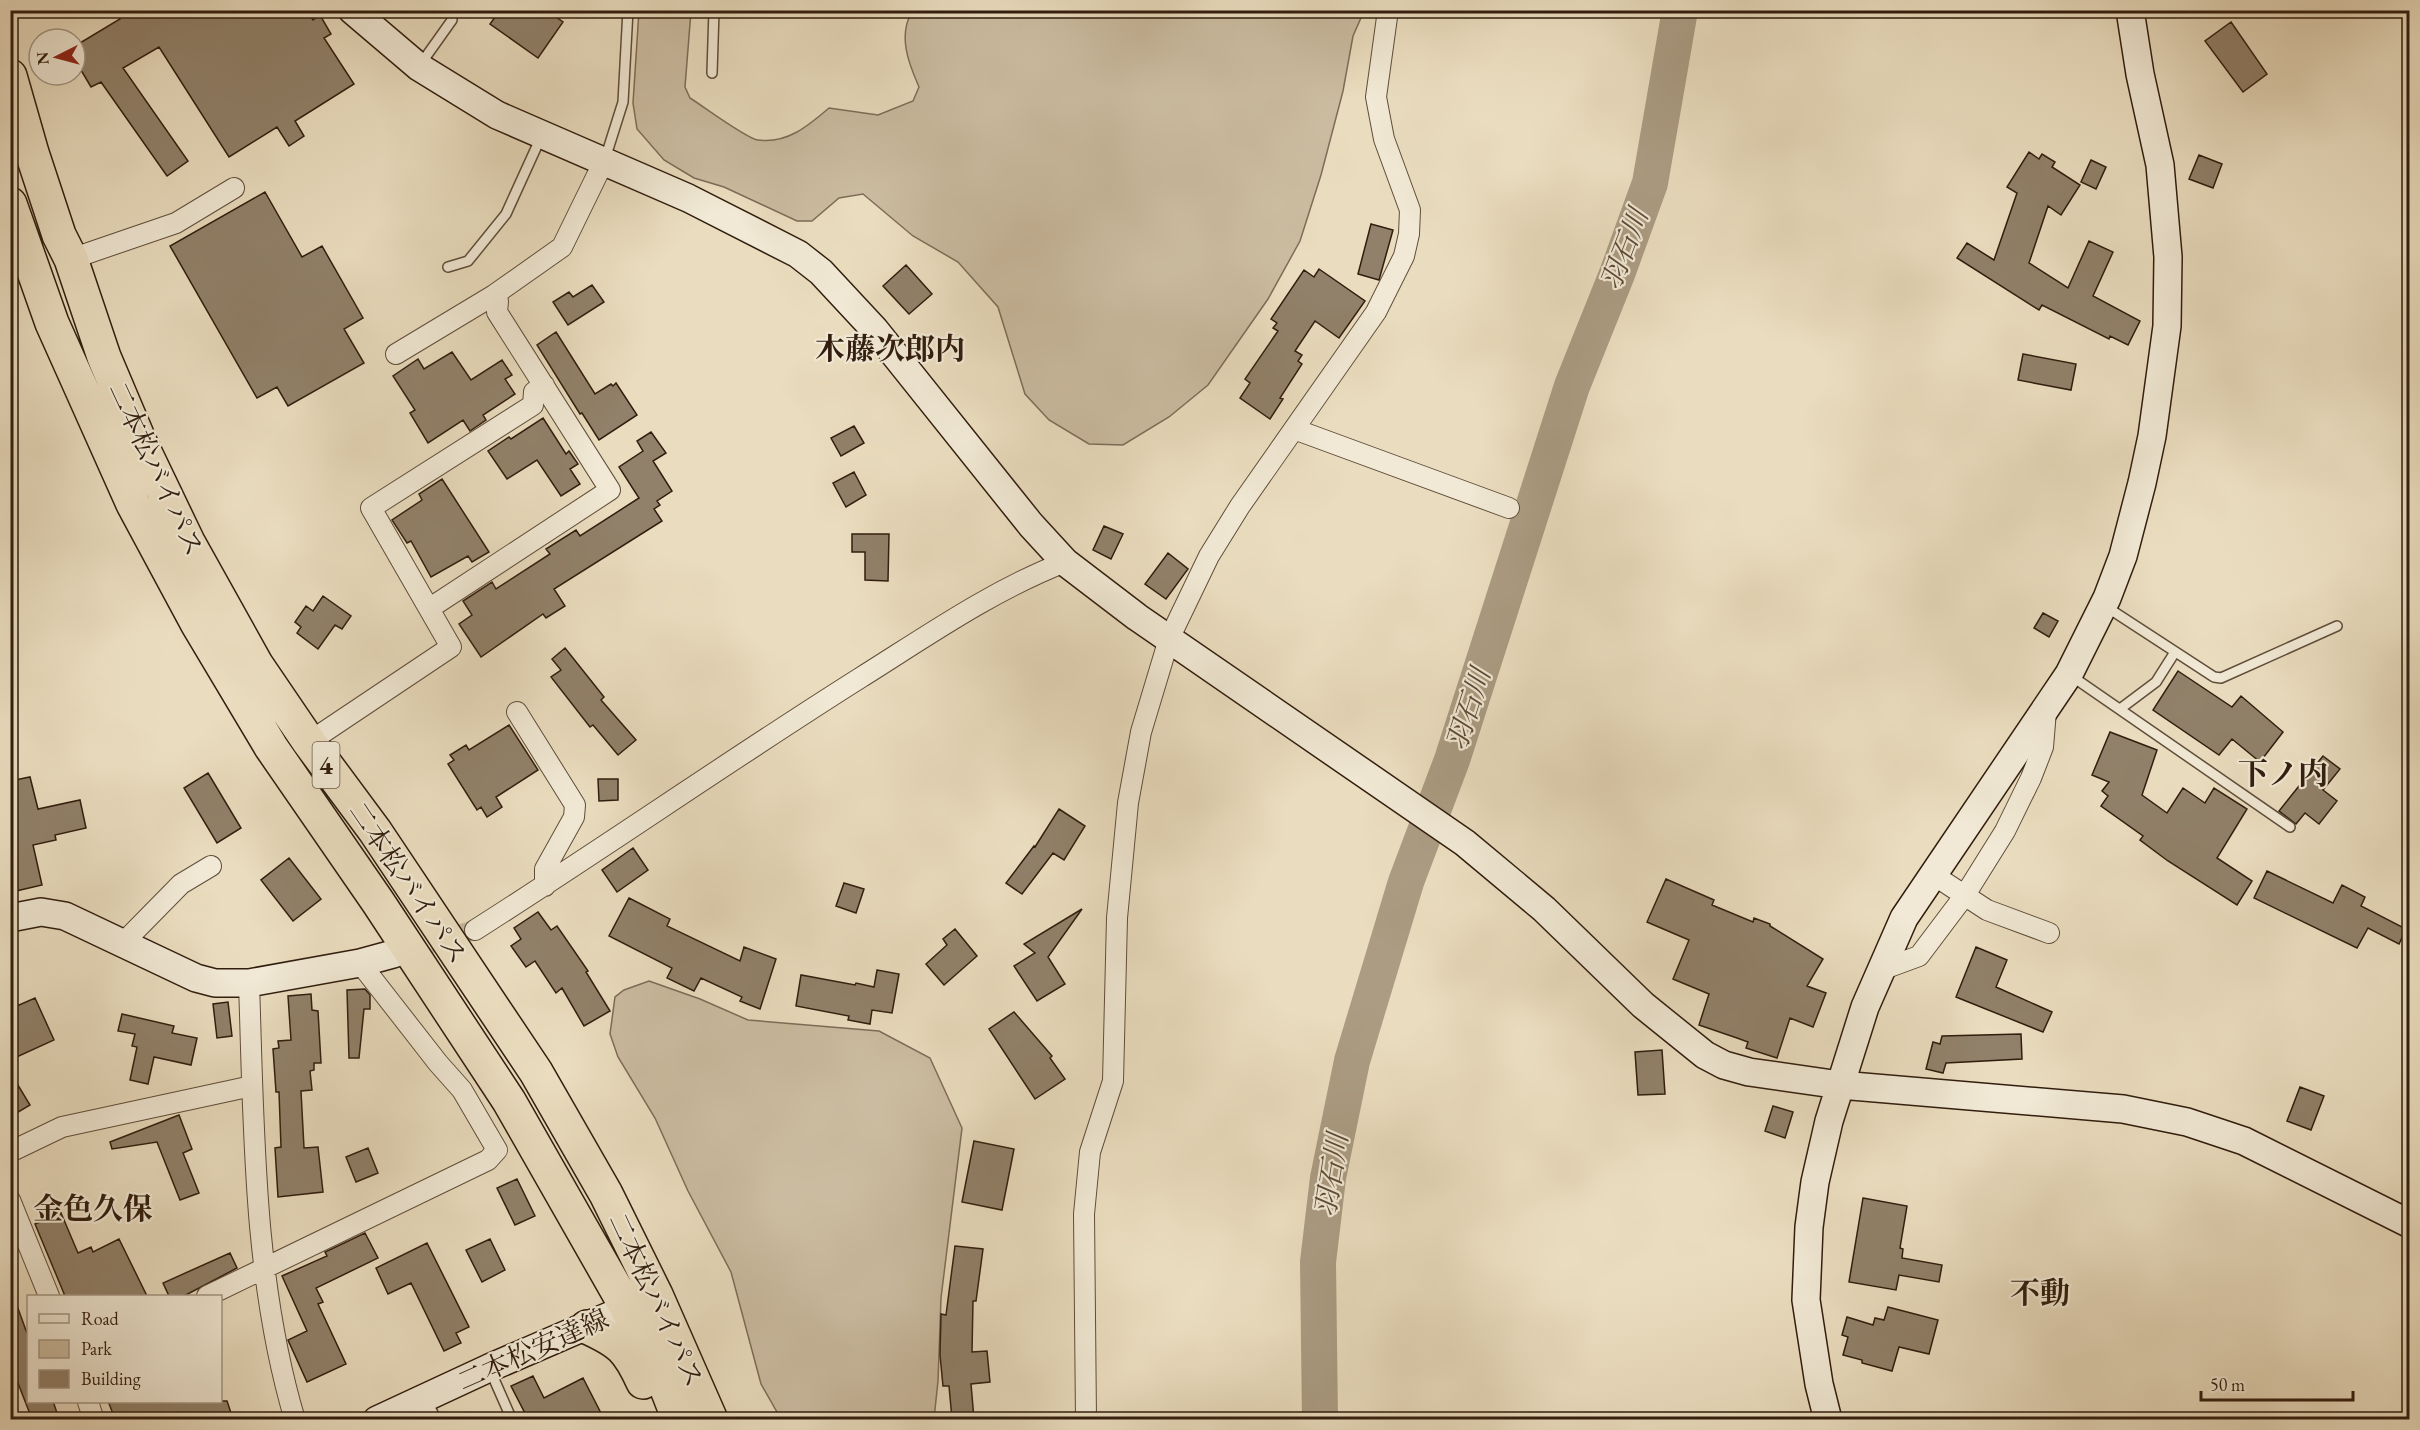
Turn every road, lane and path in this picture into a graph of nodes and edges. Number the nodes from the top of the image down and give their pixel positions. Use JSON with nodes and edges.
{"nodes":[{"id":1,"x":352,"y":10,"type":"edge"},
{"id":2,"x":628,"y":10,"type":"edge"},
{"id":3,"x":714,"y":10,"type":"edge"},
{"id":4,"x":1388,"y":10,"type":"edge"},
{"id":5,"x":2130,"y":10,"type":"edge"},
{"id":6,"x":452,"y":20,"type":"dead end"},
{"id":7,"x":419,"y":67,"type":"junction"},
{"id":8,"x":712,"y":73,"type":"dead end"},
{"id":9,"x":10,"y":76,"type":"edge"},
{"id":10,"x":542,"y":135,"type":"junction"},
{"id":11,"x":604,"y":161,"type":"junction"},
{"id":12,"x":234,"y":188,"type":"dead end"},
{"id":13,"x":10,"y":204,"type":"edge"},
{"id":14,"x":71,"y":259,"type":"junction"},
{"id":15,"x":447,"y":267,"type":"dead end"},
{"id":16,"x":494,"y":295,"type":"junction"},
{"id":17,"x":396,"y":354,"type":"dead end"},
{"id":18,"x":544,"y":386,"type":"junction"},
{"id":19,"x":1294,"y":429,"type":"junction"},
{"id":20,"x":1509,"y":508,"type":"dead end"},
{"id":21,"x":1065,"y":562,"type":"junction"},
{"id":22,"x":2103,"y":605,"type":"junction"},
{"id":23,"x":430,"y":608,"type":"junction"},
{"id":24,"x":2337,"y":626,"type":"dead end"},
{"id":25,"x":1169,"y":639,"type":"junction"},
{"id":26,"x":2175,"y":652,"type":"junction"},
{"id":27,"x":2069,"y":674,"type":"junction"},
{"id":28,"x":2120,"y":709,"type":"junction"},
{"id":29,"x":2046,"y":711,"type":"junction"},
{"id":30,"x":517,"y":712,"type":"dead end"},
{"id":31,"x":309,"y":742,"type":"junction"},
{"id":32,"x":2290,"y":827,"type":"dead end"},
{"id":33,"x":211,"y":866,"type":"dead end"},
{"id":34,"x":1932,"y":874,"type":"junction"},
{"id":35,"x":545,"y":886,"type":"junction"},
{"id":36,"x":1965,"y":895,"type":"junction"},
{"id":37,"x":10,"y":918,"type":"edge"},
{"id":38,"x":475,"y":930,"type":"tunnel mouth"},
{"id":39,"x":2049,"y":933,"type":"dead end"},
{"id":40,"x":123,"y":943,"type":"junction"},
{"id":41,"x":393,"y":954,"type":"tunnel mouth"},
{"id":42,"x":360,"y":963,"type":"junction"},
{"id":43,"x":1881,"y":970,"type":"junction"},
{"id":44,"x":249,"y":983,"type":"junction"},
{"id":45,"x":1840,"y":1085,"type":"junction"},
{"id":46,"x":252,"y":1086,"type":"junction"},
{"id":47,"x":10,"y":1152,"type":"edge"},
{"id":48,"x":10,"y":1200,"type":"edge"},
{"id":49,"x":2409,"y":1224,"type":"edge"},
{"id":50,"x":17,"y":1238,"type":"edge"},
{"id":51,"x":263,"y":1268,"type":"junction"},
{"id":52,"x":48,"y":1295,"type":"edge"},
{"id":53,"x":209,"y":1295,"type":"edge"},
{"id":54,"x":656,"y":1295,"type":"junction"},
{"id":55,"x":627,"y":1308,"type":"junction"},
{"id":56,"x":587,"y":1327,"type":"junction"},
{"id":57,"x":489,"y":1368,"type":"junction"},
{"id":58,"x":89,"y":1403,"type":"edge"},
{"id":59,"x":430,"y":1408,"type":"edge"},
{"id":60,"x":94,"y":1419,"type":"edge"},
{"id":61,"x":295,"y":1419,"type":"edge"},
{"id":62,"x":376,"y":1419,"type":"edge"},
{"id":63,"x":512,"y":1419,"type":"edge"},
{"id":64,"x":660,"y":1419,"type":"edge"},
{"id":65,"x":679,"y":1419,"type":"edge"},
{"id":66,"x":711,"y":1419,"type":"edge"},
{"id":67,"x":1086,"y":1419,"type":"edge"},
{"id":68,"x":1828,"y":1419,"type":"edge"}],
"edges":[{"from":1,"to":7,"type":"street"},
{"from":2,"to":11,"type":"lane"},
{"from":3,"to":8,"type":"lane"},
{"from":4,"to":19,"type":"street"},
{"from":5,"to":22,"type":"street"},
{"from":6,"to":7,"type":"lane"},
{"from":7,"to":10,"type":"street"},
{"from":9,"to":14,"type":"highway","name":"二本松バイパス","number":"4"},
{"from":10,"to":11,"type":"street"},
{"from":10,"to":15,"type":"lane"},
{"from":11,"to":16,"type":"street"},
{"from":11,"to":21,"type":"street"},
{"from":12,"to":14,"type":"street"},
{"from":13,"to":55,"type":"highway","name":"二本松バイパス","number":"4"},
{"from":14,"to":31,"type":"highway","name":"二本松バイパス","number":"4"},
{"from":16,"to":17,"type":"street"},
{"from":16,"to":18,"type":"street"},
{"from":18,"to":23,"type":"street"},
{"from":18,"to":23,"type":"street"},
{"from":19,"to":20,"type":"street"},
{"from":19,"to":25,"type":"street"},
{"from":21,"to":25,"type":"street"},
{"from":21,"to":35,"type":"street"},
{"from":22,"to":26,"type":"lane"},
{"from":22,"to":27,"type":"street"},
{"from":23,"to":31,"type":"street"},
{"from":24,"to":26,"type":"lane"},
{"from":25,"to":45,"type":"street"},
{"from":25,"to":67,"type":"street"},
{"from":26,"to":28,"type":"lane"},
{"from":27,"to":28,"type":"lane"},
{"from":27,"to":29,"type":"street"},
{"from":28,"to":32,"type":"lane"},
{"from":29,"to":34,"type":"street"},
{"from":29,"to":36,"type":"street"},
{"from":30,"to":35,"type":"street"},
{"from":31,"to":54,"type":"highway","name":"二本松バイパス","number":"4"},
{"from":33,"to":40,"type":"street"},
{"from":34,"to":36,"type":"street"},
{"from":34,"to":43,"type":"street"},
{"from":35,"to":38,"type":"street"},
{"from":36,"to":39,"type":"street"},
{"from":36,"to":43,"type":"street"},
{"from":37,"to":40,"type":"street"},
{"from":40,"to":44,"type":"street"},
{"from":41,"to":42,"type":"street"},
{"from":42,"to":44,"type":"street"},
{"from":42,"to":51,"type":"street"},
{"from":43,"to":45,"type":"street"},
{"from":44,"to":46,"type":"street"},
{"from":45,"to":49,"type":"street"},
{"from":45,"to":68,"type":"street"},
{"from":46,"to":47,"type":"street"},
{"from":46,"to":51,"type":"street"},
{"from":48,"to":50,"type":"street"},
{"from":50,"to":52,"type":"street"},
{"from":51,"to":53,"type":"street"},
{"from":51,"to":61,"type":"street"},
{"from":54,"to":55,"type":"street","name":"二本松安達線"},
{"from":54,"to":66,"type":"highway","name":"二本松バイパス","number":"4"},
{"from":55,"to":56,"type":"street","name":"二本松安達線"},
{"from":55,"to":65,"type":"highway","name":"二本松バイパス","number":"4"},
{"from":56,"to":57,"type":"street","name":"二本松安達線"},
{"from":56,"to":64,"type":"highway"},
{"from":57,"to":59,"type":"street","name":"二本松安達線"},
{"from":57,"to":63,"type":"lane"},
{"from":58,"to":60,"type":"street"},
{"from":59,"to":62,"type":"street","name":"二本松安達線"}]}
